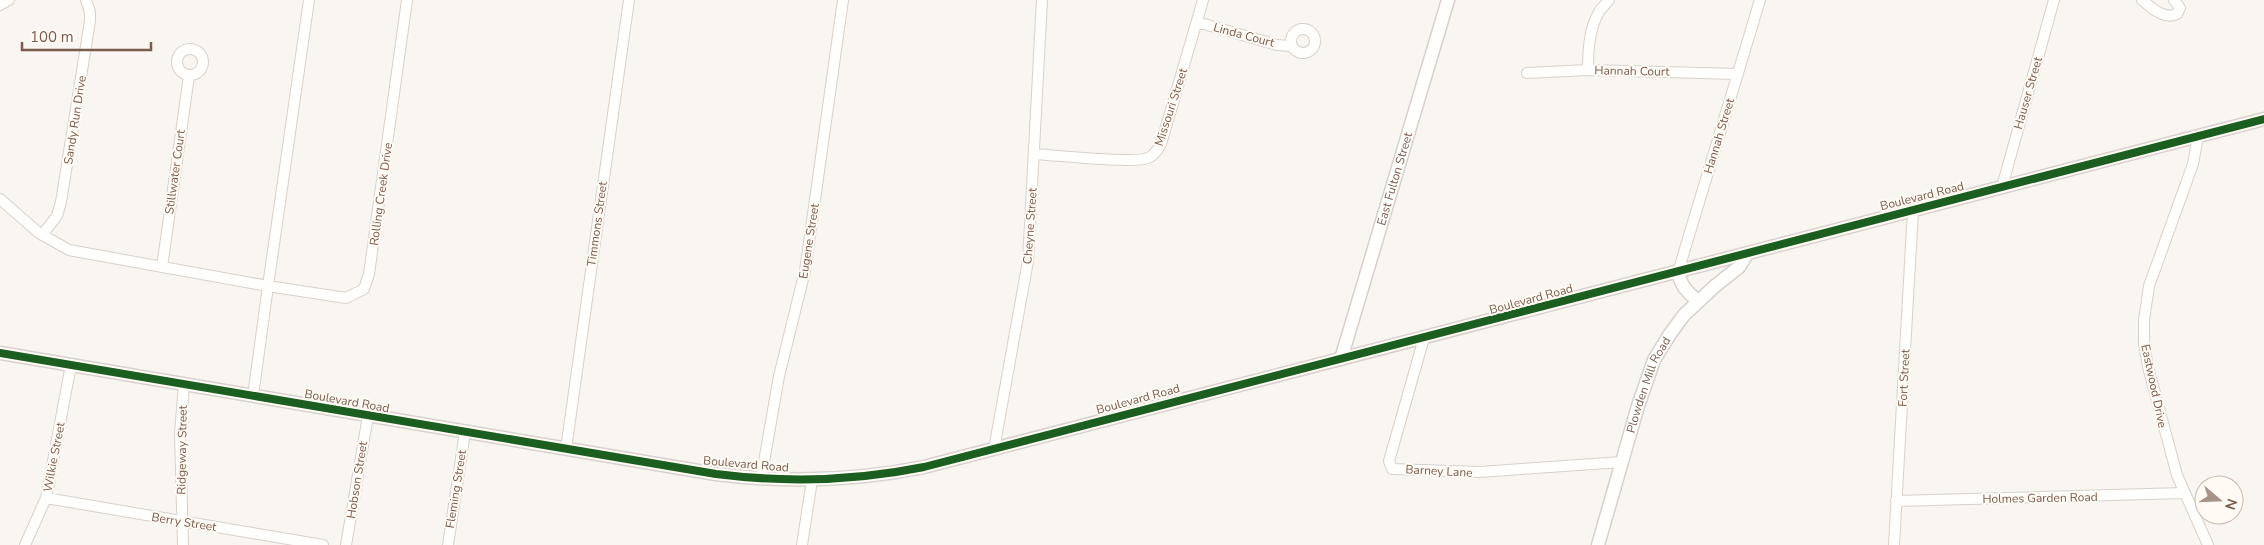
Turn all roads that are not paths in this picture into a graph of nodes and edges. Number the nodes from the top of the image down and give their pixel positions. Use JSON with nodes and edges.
{"nodes":[{"id":1,"x":9,"y":0,"type":"edge"},
{"id":2,"x":86,"y":0,"type":"edge"},
{"id":3,"x":309,"y":0,"type":"edge"},
{"id":4,"x":408,"y":0,"type":"edge"},
{"id":5,"x":629,"y":0,"type":"edge"},
{"id":6,"x":843,"y":0,"type":"edge"},
{"id":7,"x":1042,"y":0,"type":"edge"},
{"id":8,"x":1203,"y":0,"type":"edge"},
{"id":9,"x":1448,"y":0,"type":"edge"},
{"id":10,"x":1609,"y":0,"type":"edge"},
{"id":11,"x":1760,"y":0,"type":"edge"},
{"id":12,"x":2054,"y":0,"type":"edge"},
{"id":13,"x":2142,"y":0,"type":"edge"},
{"id":14,"x":2174,"y":0,"type":"edge"},
{"id":15,"x":0,"y":6,"type":"edge"},
{"id":16,"x":1197,"y":22,"type":"junction"},
{"id":17,"x":1291,"y":46,"type":"dead end"},
{"id":18,"x":1588,"y":70,"type":"junction"},
{"id":19,"x":1527,"y":73,"type":"dead end"},
{"id":20,"x":1738,"y":74,"type":"junction"},
{"id":21,"x":189,"y":76,"type":"dead end"},
{"id":22,"x":2264,"y":119,"type":"edge"},
{"id":23,"x":2198,"y":136,"type":"junction"},
{"id":24,"x":1034,"y":154,"type":"junction"},
{"id":25,"x":2002,"y":187,"type":"junction"},
{"id":26,"x":0,"y":199,"type":"edge"},
{"id":27,"x":1913,"y":210,"type":"junction"},
{"id":28,"x":42,"y":235,"type":"junction"},
{"id":29,"x":1747,"y":254,"type":"junction"},
{"id":30,"x":162,"y":267,"type":"junction"},
{"id":31,"x":1678,"y":272,"type":"junction"},
{"id":32,"x":268,"y":286,"type":"junction"},
{"id":33,"x":1698,"y":301,"type":"junction"},
{"id":34,"x":1424,"y":338,"type":"junction"},
{"id":35,"x":0,"y":353,"type":"edge"},
{"id":36,"x":1341,"y":359,"type":"junction"},
{"id":37,"x":71,"y":365,"type":"junction"},
{"id":38,"x":184,"y":385,"type":"junction"},
{"id":39,"x":253,"y":396,"type":"junction"},
{"id":40,"x":368,"y":416,"type":"junction"},
{"id":41,"x":465,"y":432,"type":"junction"},
{"id":42,"x":566,"y":449,"type":"junction"},
{"id":43,"x":994,"y":449,"type":"junction"},
{"id":44,"x":1622,"y":462,"type":"junction"},
{"id":45,"x":761,"y":479,"type":"junction"},
{"id":46,"x":812,"y":480,"type":"junction"},
{"id":47,"x":2183,"y":493,"type":"junction"},
{"id":48,"x":46,"y":498,"type":"junction"},
{"id":49,"x":1896,"y":501,"type":"junction"},
{"id":50,"x":182,"y":521,"type":"junction"},
{"id":51,"x":25,"y":545,"type":"edge"},
{"id":52,"x":183,"y":545,"type":"edge"},
{"id":53,"x":323,"y":545,"type":"edge"},
{"id":54,"x":346,"y":545,"type":"edge"},
{"id":55,"x":448,"y":545,"type":"edge"},
{"id":56,"x":802,"y":545,"type":"edge"},
{"id":57,"x":1598,"y":545,"type":"edge"},
{"id":58,"x":1894,"y":545,"type":"edge"},
{"id":59,"x":2208,"y":545,"type":"edge"}],
"edges":[{"from":1,"to":15,"type":"street"},
{"from":2,"to":28,"type":"street","name":"Sandy Run Drive"},
{"from":3,"to":32,"type":"street"},
{"from":4,"to":32,"type":"street","name":"Rolling Creek Drive"},
{"from":5,"to":42,"type":"street","name":"Timmons Street"},
{"from":6,"to":45,"type":"street","name":"Eugene Street"},
{"from":7,"to":24,"type":"street","name":"Cheyne Street"},
{"from":8,"to":16,"type":"street","name":"Missouri Street"},
{"from":9,"to":36,"type":"street","name":"East Fulton Street"},
{"from":10,"to":18,"type":"street"},
{"from":11,"to":20,"type":"street","name":"Hannah Street"},
{"from":12,"to":25,"type":"street","name":"Hauser Street"},
{"from":13,"to":14,"type":"street"},
{"from":16,"to":17,"type":"street","name":"Linda Court"},
{"from":16,"to":24,"type":"street","name":"Missouri Street"},
{"from":18,"to":19,"type":"street","name":"Hannah Court"},
{"from":18,"to":20,"type":"street","name":"Hannah Court"},
{"from":20,"to":31,"type":"street","name":"Hannah Street"},
{"from":21,"to":30,"type":"street","name":"Stillwater Court"},
{"from":22,"to":23,"type":"street","name":"Boulevard Road"},
{"from":23,"to":25,"type":"street","name":"Boulevard Road"},
{"from":23,"to":47,"type":"street","name":"Eastwood Drive"},
{"from":24,"to":43,"type":"street","name":"Cheyne Street"},
{"from":25,"to":27,"type":"street","name":"Boulevard Road"},
{"from":26,"to":28,"type":"street","name":"Rolling Creek Drive"},
{"from":27,"to":29,"type":"street","name":"Boulevard Road"},
{"from":27,"to":49,"type":"street","name":"Fort Street"},
{"from":28,"to":30,"type":"street","name":"Rolling Creek Drive"},
{"from":29,"to":31,"type":"street","name":"Boulevard Road"},
{"from":29,"to":33,"type":"street","name":"Plowden Mill Road"},
{"from":30,"to":32,"type":"street","name":"Rolling Creek Drive"},
{"from":31,"to":33,"type":"street"},
{"from":31,"to":34,"type":"street","name":"Boulevard Road"},
{"from":32,"to":39,"type":"street"},
{"from":33,"to":44,"type":"street","name":"Plowden Mill Road"},
{"from":34,"to":36,"type":"street","name":"Boulevard Road"},
{"from":34,"to":44,"type":"street","name":"Barney Lane"},
{"from":35,"to":37,"type":"street","name":"Boulevard Road"},
{"from":36,"to":43,"type":"street","name":"Boulevard Road"},
{"from":37,"to":38,"type":"street","name":"Boulevard Road"},
{"from":37,"to":48,"type":"street","name":"Wilkie Street"},
{"from":38,"to":39,"type":"street","name":"Boulevard Road"},
{"from":38,"to":50,"type":"street","name":"Ridgeway Street"},
{"from":39,"to":40,"type":"street","name":"Boulevard Road"},
{"from":40,"to":41,"type":"street","name":"Boulevard Road"},
{"from":40,"to":54,"type":"street","name":"Hobson Street"},
{"from":41,"to":42,"type":"street","name":"Boulevard Road"},
{"from":41,"to":55,"type":"street","name":"Fleming Street"},
{"from":42,"to":45,"type":"street","name":"Boulevard Road"},
{"from":43,"to":46,"type":"street","name":"Boulevard Road"},
{"from":44,"to":57,"type":"street","name":"Plowden Mill Road"},
{"from":45,"to":46,"type":"street","name":"Boulevard Road"},
{"from":46,"to":56,"type":"street"},
{"from":47,"to":49,"type":"street","name":"Holmes Garden Road"},
{"from":47,"to":59,"type":"street","name":"Eastwood Drive"},
{"from":48,"to":50,"type":"street","name":"Berry Street"},
{"from":48,"to":51,"type":"street","name":"Wilkie Street"},
{"from":49,"to":58,"type":"street","name":"Fort Street"},
{"from":50,"to":52,"type":"street","name":"Ridgeway Street"},
{"from":50,"to":53,"type":"street","name":"Berry Street"}]}
